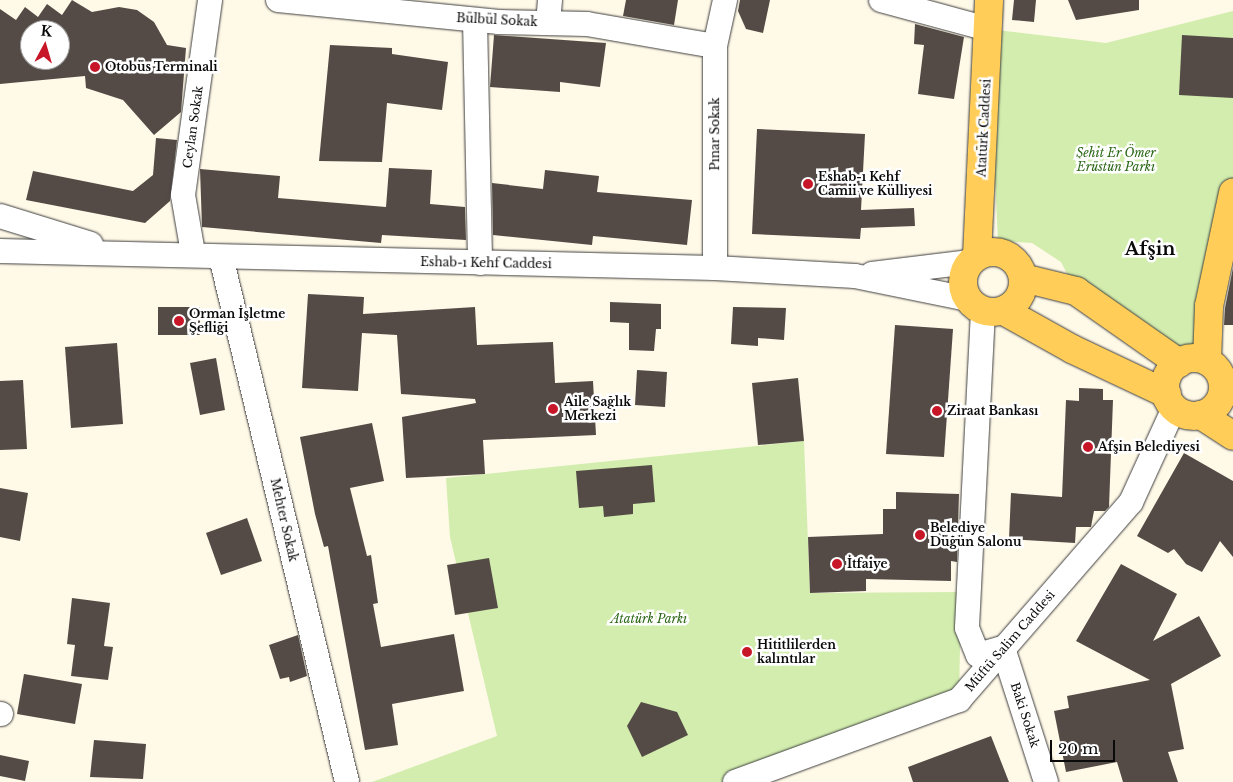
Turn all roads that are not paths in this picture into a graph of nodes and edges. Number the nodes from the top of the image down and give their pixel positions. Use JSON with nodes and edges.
{"nodes":[{"id":1,"x":210,"y":0,"type":"edge"},
{"id":2,"x":278,"y":0,"type":"edge"},
{"id":3,"x":550,"y":0,"type":"edge"},
{"id":4,"x":724,"y":0,"type":"edge"},
{"id":5,"x":881,"y":0,"type":"edge"},
{"id":6,"x":989,"y":0,"type":"edge"},
{"id":7,"x":475,"y":20,"type":"junction"},
{"id":8,"x":548,"y":23,"type":"junction"},
{"id":9,"x":988,"y":29,"type":"junction"},
{"id":10,"x":715,"y":46,"type":"junction"},
{"id":11,"x":1233,"y":193,"type":"edge"},
{"id":12,"x":0,"y":216,"type":"edge"},
{"id":13,"x":0,"y":251,"type":"edge"},
{"id":14,"x":117,"y":252,"type":"junction"},
{"id":15,"x":193,"y":253,"type":"junction"},
{"id":16,"x":221,"y":257,"type":"junction"},
{"id":17,"x":974,"y":259,"type":"junction"},
{"id":18,"x":480,"y":263,"type":"junction"},
{"id":19,"x":715,"y":268,"type":"junction"},
{"id":20,"x":855,"y":276,"type":"junction"},
{"id":21,"x":1023,"y":278,"type":"junction"},
{"id":22,"x":985,"y":307,"type":"junction"},
{"id":23,"x":1207,"y":361,"type":"junction"},
{"id":24,"x":1179,"y":363,"type":"junction"},
{"id":25,"x":1228,"y":395,"type":"edge"},
{"id":26,"x":1170,"y":401,"type":"junction"},
{"id":27,"x":1202,"y":415,"type":"junction"},
{"id":28,"x":1233,"y":436,"type":"edge"},
{"id":29,"x":1003,"y":648,"type":"junction"},
{"id":30,"x":769,"y":777,"type":"edge"},
{"id":31,"x":347,"y":782,"type":"edge"},
{"id":32,"x":735,"y":782,"type":"edge"},
{"id":33,"x":1046,"y":782,"type":"edge"}],
"edges":[{"from":1,"to":15,"type":"street","name":"Ceylan Sokak"},
{"from":2,"to":7,"type":"street","name":"Bülbül Sokak"},
{"from":3,"to":8,"type":"street"},
{"from":4,"to":10,"type":"street","name":"Pınar Sokak"},
{"from":5,"to":9,"type":"street"},
{"from":6,"to":9,"type":"main road","name":"Atatürk Caddesi"},
{"from":7,"to":8,"type":"street","name":"Bülbül Sokak"},
{"from":7,"to":18,"type":"street"},
{"from":8,"to":10,"type":"street","name":"Bülbül Sokak"},
{"from":9,"to":17,"type":"main road","name":"Atatürk Caddesi"},
{"from":10,"to":19,"type":"street","name":"Pınar Sokak"},
{"from":11,"to":23,"type":"main road"},
{"from":12,"to":14,"type":"street"},
{"from":13,"to":14,"type":"street","name":"Eshab-ı Kehf Caddesi"},
{"from":14,"to":15,"type":"street","name":"Eshab-ı Kehf Caddesi"},
{"from":15,"to":16,"type":"street","name":"Eshab-ı Kehf Caddesi"},
{"from":16,"to":18,"type":"street","name":"Eshab-ı Kehf Caddesi"},
{"from":16,"to":31,"type":"street","name":"Mehter Sokak"},
{"from":17,"to":20,"type":"street"},
{"from":17,"to":21,"type":"main road"},
{"from":17,"to":22,"type":"main road"},
{"from":18,"to":19,"type":"street","name":"Eshab-ı Kehf Caddesi"},
{"from":19,"to":20,"type":"street","name":"Eshab-ı Kehf Caddesi"},
{"from":20,"to":22,"type":"street"},
{"from":21,"to":22,"type":"main road"},
{"from":21,"to":24,"type":"main road"},
{"from":22,"to":26,"type":"main road"},
{"from":22,"to":29,"type":"street"},
{"from":23,"to":24,"type":"main road"},
{"from":23,"to":25,"type":"main road"},
{"from":24,"to":26,"type":"main road"},
{"from":25,"to":27,"type":"main road"},
{"from":26,"to":27,"type":"main road"},
{"from":26,"to":29,"type":"street","name":"Müftü Salim Caddesi"},
{"from":27,"to":28,"type":"main road"},
{"from":29,"to":30,"type":"street","name":"Müftü Salim Caddesi"},
{"from":29,"to":33,"type":"street","name":"Baki Sokak"},
{"from":30,"to":32,"type":"street","name":"Müftü Salim Caddesi"}]}
